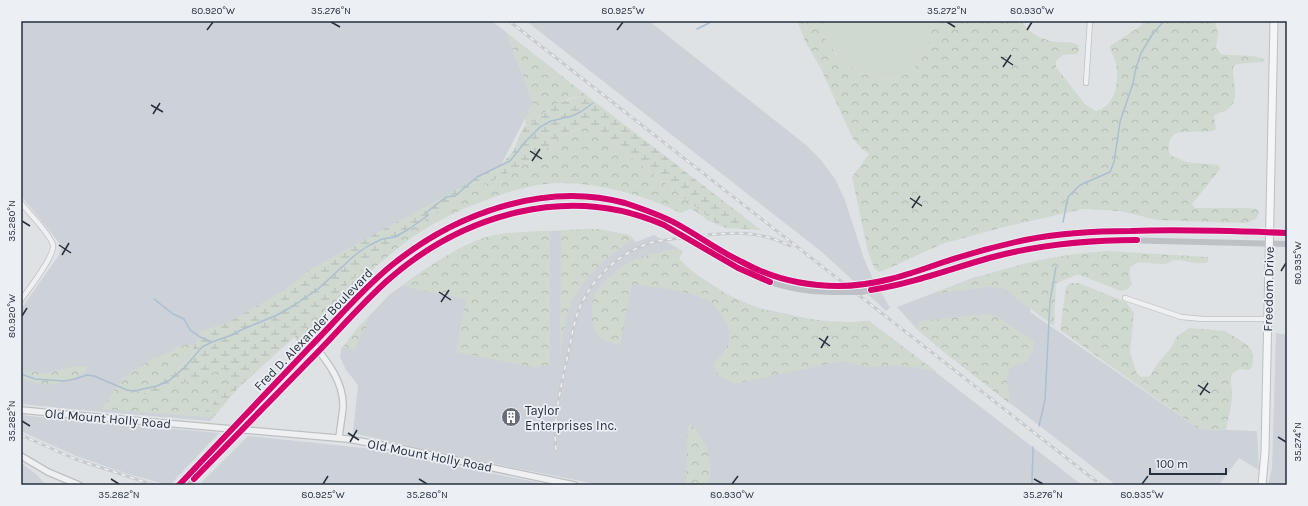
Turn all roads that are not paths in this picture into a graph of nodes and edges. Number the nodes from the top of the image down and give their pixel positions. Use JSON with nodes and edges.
{"nodes":[{"id":1,"x":1090,"y":21,"type":"edge"},
{"id":2,"x":1274,"y":21,"type":"edge"},
{"id":3,"x":1086,"y":83,"type":"dead end"},
{"id":4,"x":21,"y":203,"type":"edge"},
{"id":5,"x":1270,"y":232,"type":"junction"},
{"id":6,"x":1287,"y":233,"type":"edge"},
{"id":7,"x":1269,"y":244,"type":"junction"},
{"id":8,"x":1287,"y":244,"type":"edge"},
{"id":9,"x":1125,"y":298,"type":"dead end"},
{"id":10,"x":21,"y":300,"type":"edge"},
{"id":11,"x":1268,"y":319,"type":"junction"},
{"id":12,"x":313,"y":344,"type":"junction"},
{"id":13,"x":319,"y":351,"type":"junction"},
{"id":14,"x":21,"y":410,"type":"edge"},
{"id":15,"x":339,"y":438,"type":"junction"},
{"id":16,"x":21,"y":456,"type":"edge"},
{"id":17,"x":76,"y":485,"type":"edge"},
{"id":18,"x":179,"y":485,"type":"edge"},
{"id":19,"x":189,"y":485,"type":"edge"},
{"id":20,"x":574,"y":485,"type":"edge"},
{"id":21,"x":1262,"y":485,"type":"edge"}],
"edges":[{"from":1,"to":3,"type":"street"},
{"from":2,"to":5,"type":"main road","name":"Freedom Drive"},
{"from":4,"to":10,"type":"street"},
{"from":5,"to":6,"type":"main road","name":"Fred D. Alexander Boulevard"},
{"from":5,"to":7,"type":"main road","name":"Freedom Drive"},
{"from":5,"to":12,"type":"main road","name":"Fred D. Alexander Boulevard","bridge":true},
{"from":7,"to":8,"type":"main road","name":"Fred D. Alexander Boulevard"},
{"from":7,"to":11,"type":"main road","name":"Freedom Drive"},
{"from":7,"to":13,"type":"main road","name":"Fred D. Alexander Boulevard","bridge":true},
{"from":9,"to":11,"type":"street"},
{"from":11,"to":21,"type":"main road","name":"Freedom Drive"},
{"from":12,"to":13,"type":"street"},
{"from":12,"to":18,"type":"main road","name":"Fred D. Alexander Boulevard","bridge":true},
{"from":13,"to":15,"type":"street"},
{"from":13,"to":19,"type":"main road","name":"Fred D. Alexander Boulevard","bridge":true},
{"from":14,"to":15,"type":"street","name":"Old Mount Holly Road"},
{"from":15,"to":20,"type":"street","name":"Old Mount Holly Road"},
{"from":16,"to":17,"type":"street"}]}
